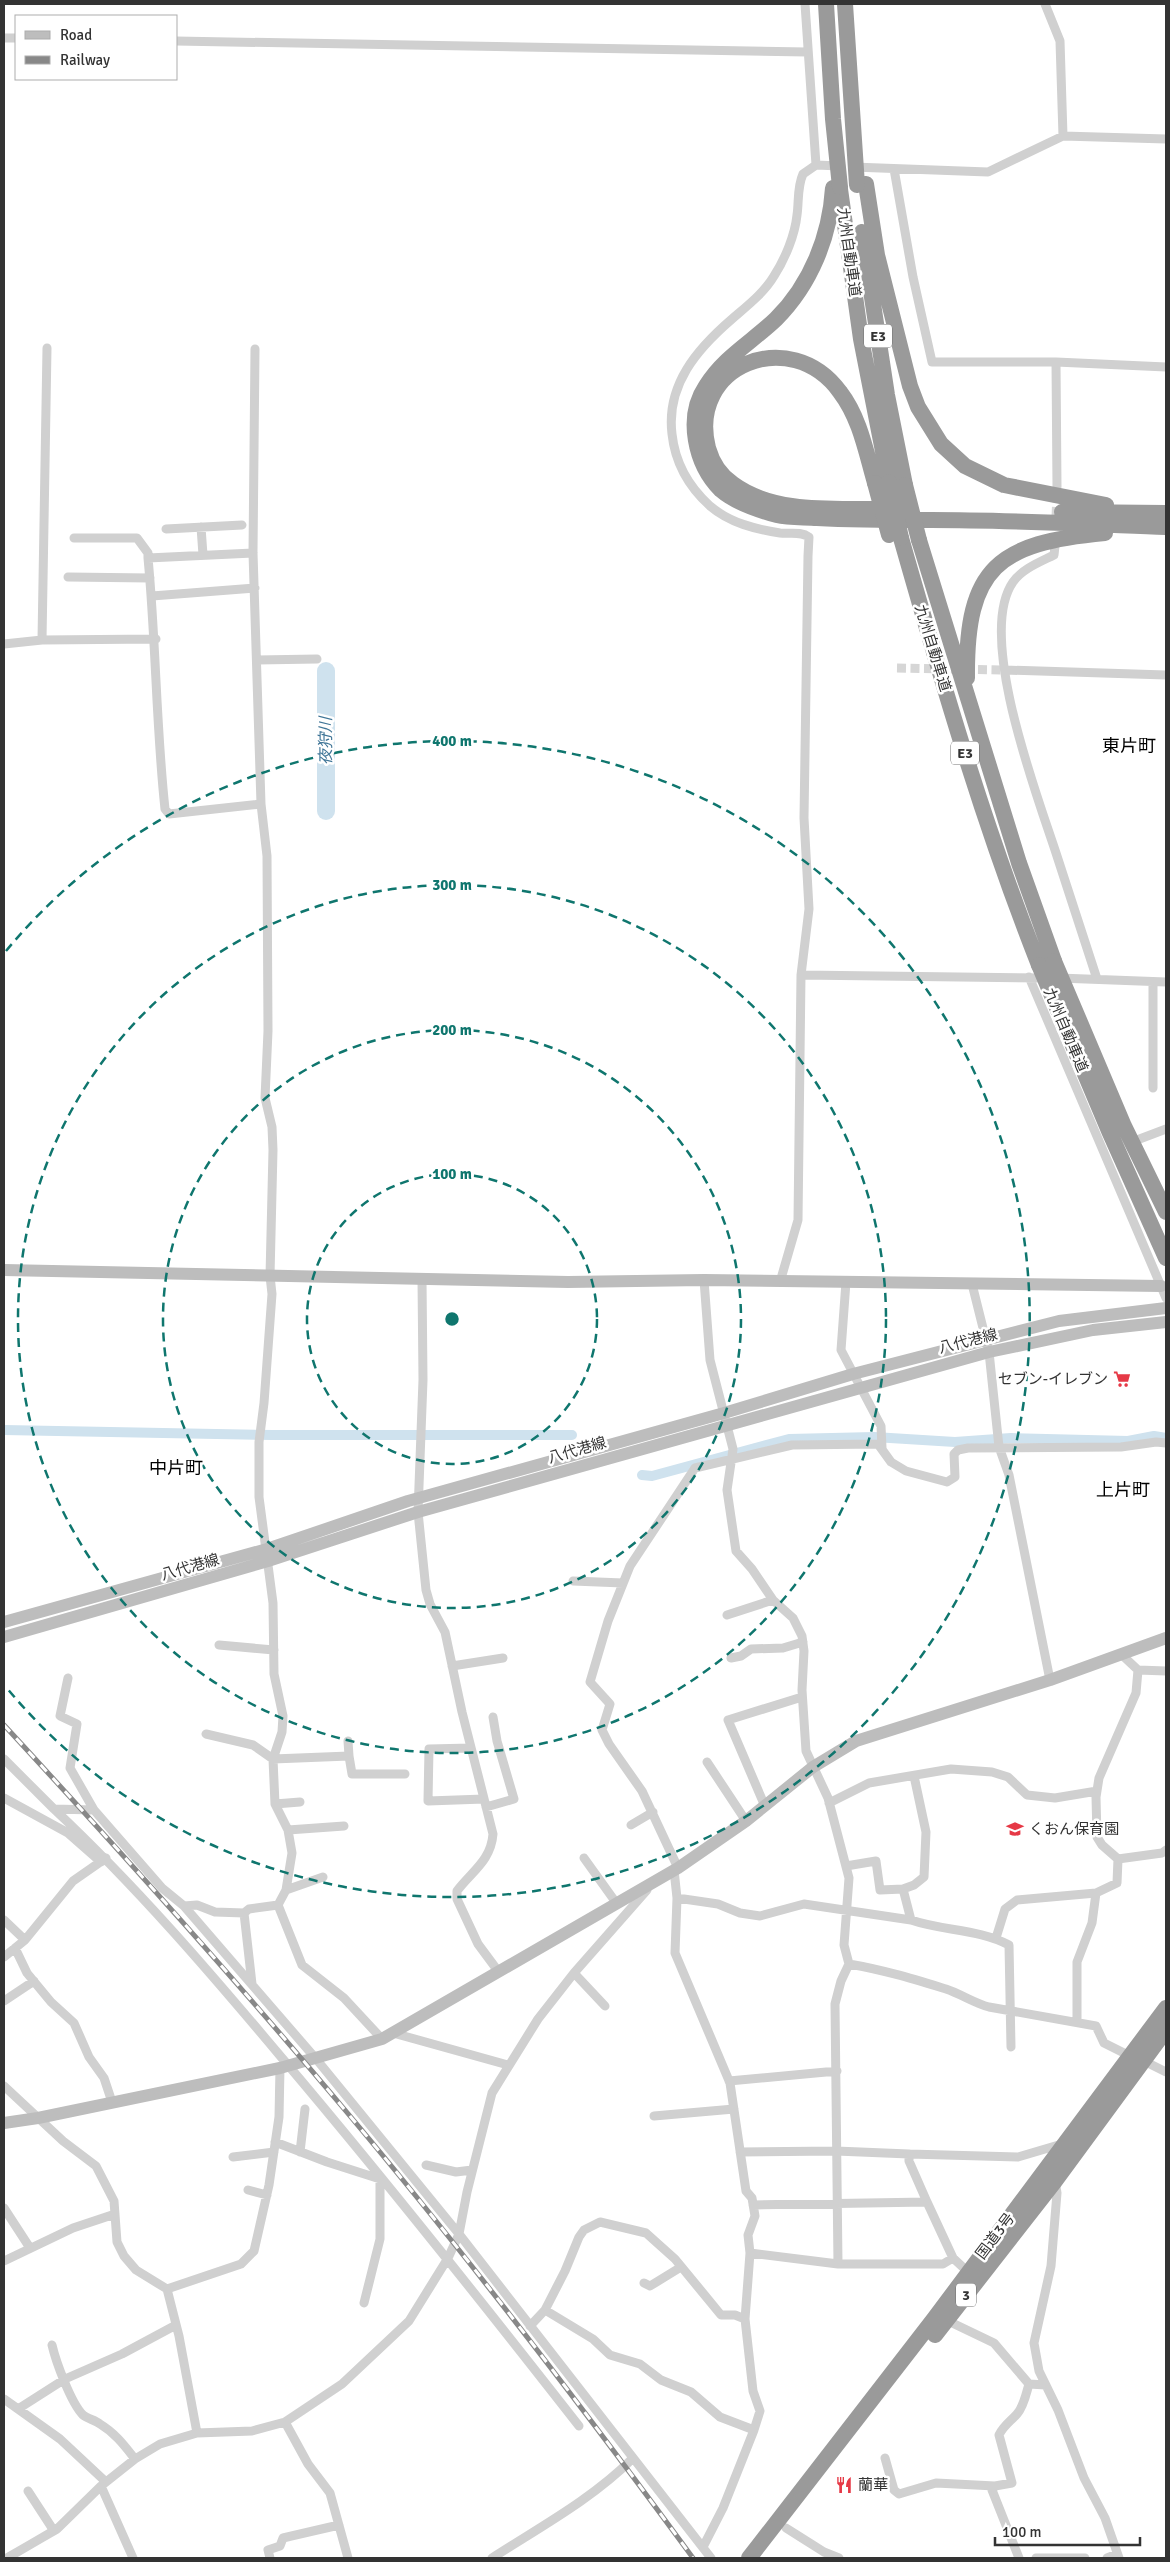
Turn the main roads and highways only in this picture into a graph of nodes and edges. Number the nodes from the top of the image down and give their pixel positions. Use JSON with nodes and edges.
{"nodes":[{"id":1,"x":826,"y":4,"type":"edge"},
{"id":2,"x":845,"y":4,"type":"edge"},
{"id":3,"x":862,"y":184,"type":"junction"},
{"id":4,"x":837,"y":188,"type":"junction"},
{"id":5,"x":882,"y":483,"type":"junction"},
{"id":6,"x":1148,"y":513,"type":"junction"},
{"id":7,"x":1164,"y":522,"type":"edge"},
{"id":8,"x":971,"y":711,"type":"junction"},
{"id":9,"x":1041,"y":968,"type":"junction"},
{"id":10,"x":1166,"y":1212,"type":"edge"},
{"id":11,"x":1166,"y":1258,"type":"edge"},
{"id":12,"x":1166,"y":2008,"type":"edge"},
{"id":13,"x":1166,"y":2030,"type":"edge"},
{"id":14,"x":1137,"y":2058,"type":"junction"},
{"id":15,"x":749,"y":2558,"type":"edge"},
{"id":16,"x":763,"y":2558,"type":"edge"}],
"edges":[{"from":1,"to":4,"type":"highway","name":"九州自動車道","number":"E3","bridge":true},
{"from":2,"to":3,"type":"highway","bridge":true},
{"from":3,"to":6,"type":"highway"},
{"from":3,"to":8,"type":"highway","name":"九州自動車道","number":"E3","bridge":true},
{"from":4,"to":5,"type":"highway","name":"九州自動車道","number":"E3"},
{"from":4,"to":7,"type":"highway"},
{"from":5,"to":6,"type":"highway"},
{"from":5,"to":9,"type":"highway","name":"九州自動車道","number":"E3","bridge":true},
{"from":6,"to":7,"type":"highway"},
{"from":7,"to":8,"type":"highway"},
{"from":8,"to":9,"type":"highway","name":"九州自動車道","number":"E3"},
{"from":9,"to":10,"type":"highway","name":"九州自動車道","number":"E3","bridge":true},
{"from":9,"to":11,"type":"highway","name":"九州自動車道","number":"E3","bridge":true},
{"from":12,"to":14,"type":"highway","name":"国道3号","number":"3"},
{"from":13,"to":14,"type":"highway","name":"国道3号","number":"3"},
{"from":14,"to":15,"type":"highway","name":"国道3号","number":"3"},
{"from":14,"to":16,"type":"highway","name":"国道3号","number":"3"}]}
